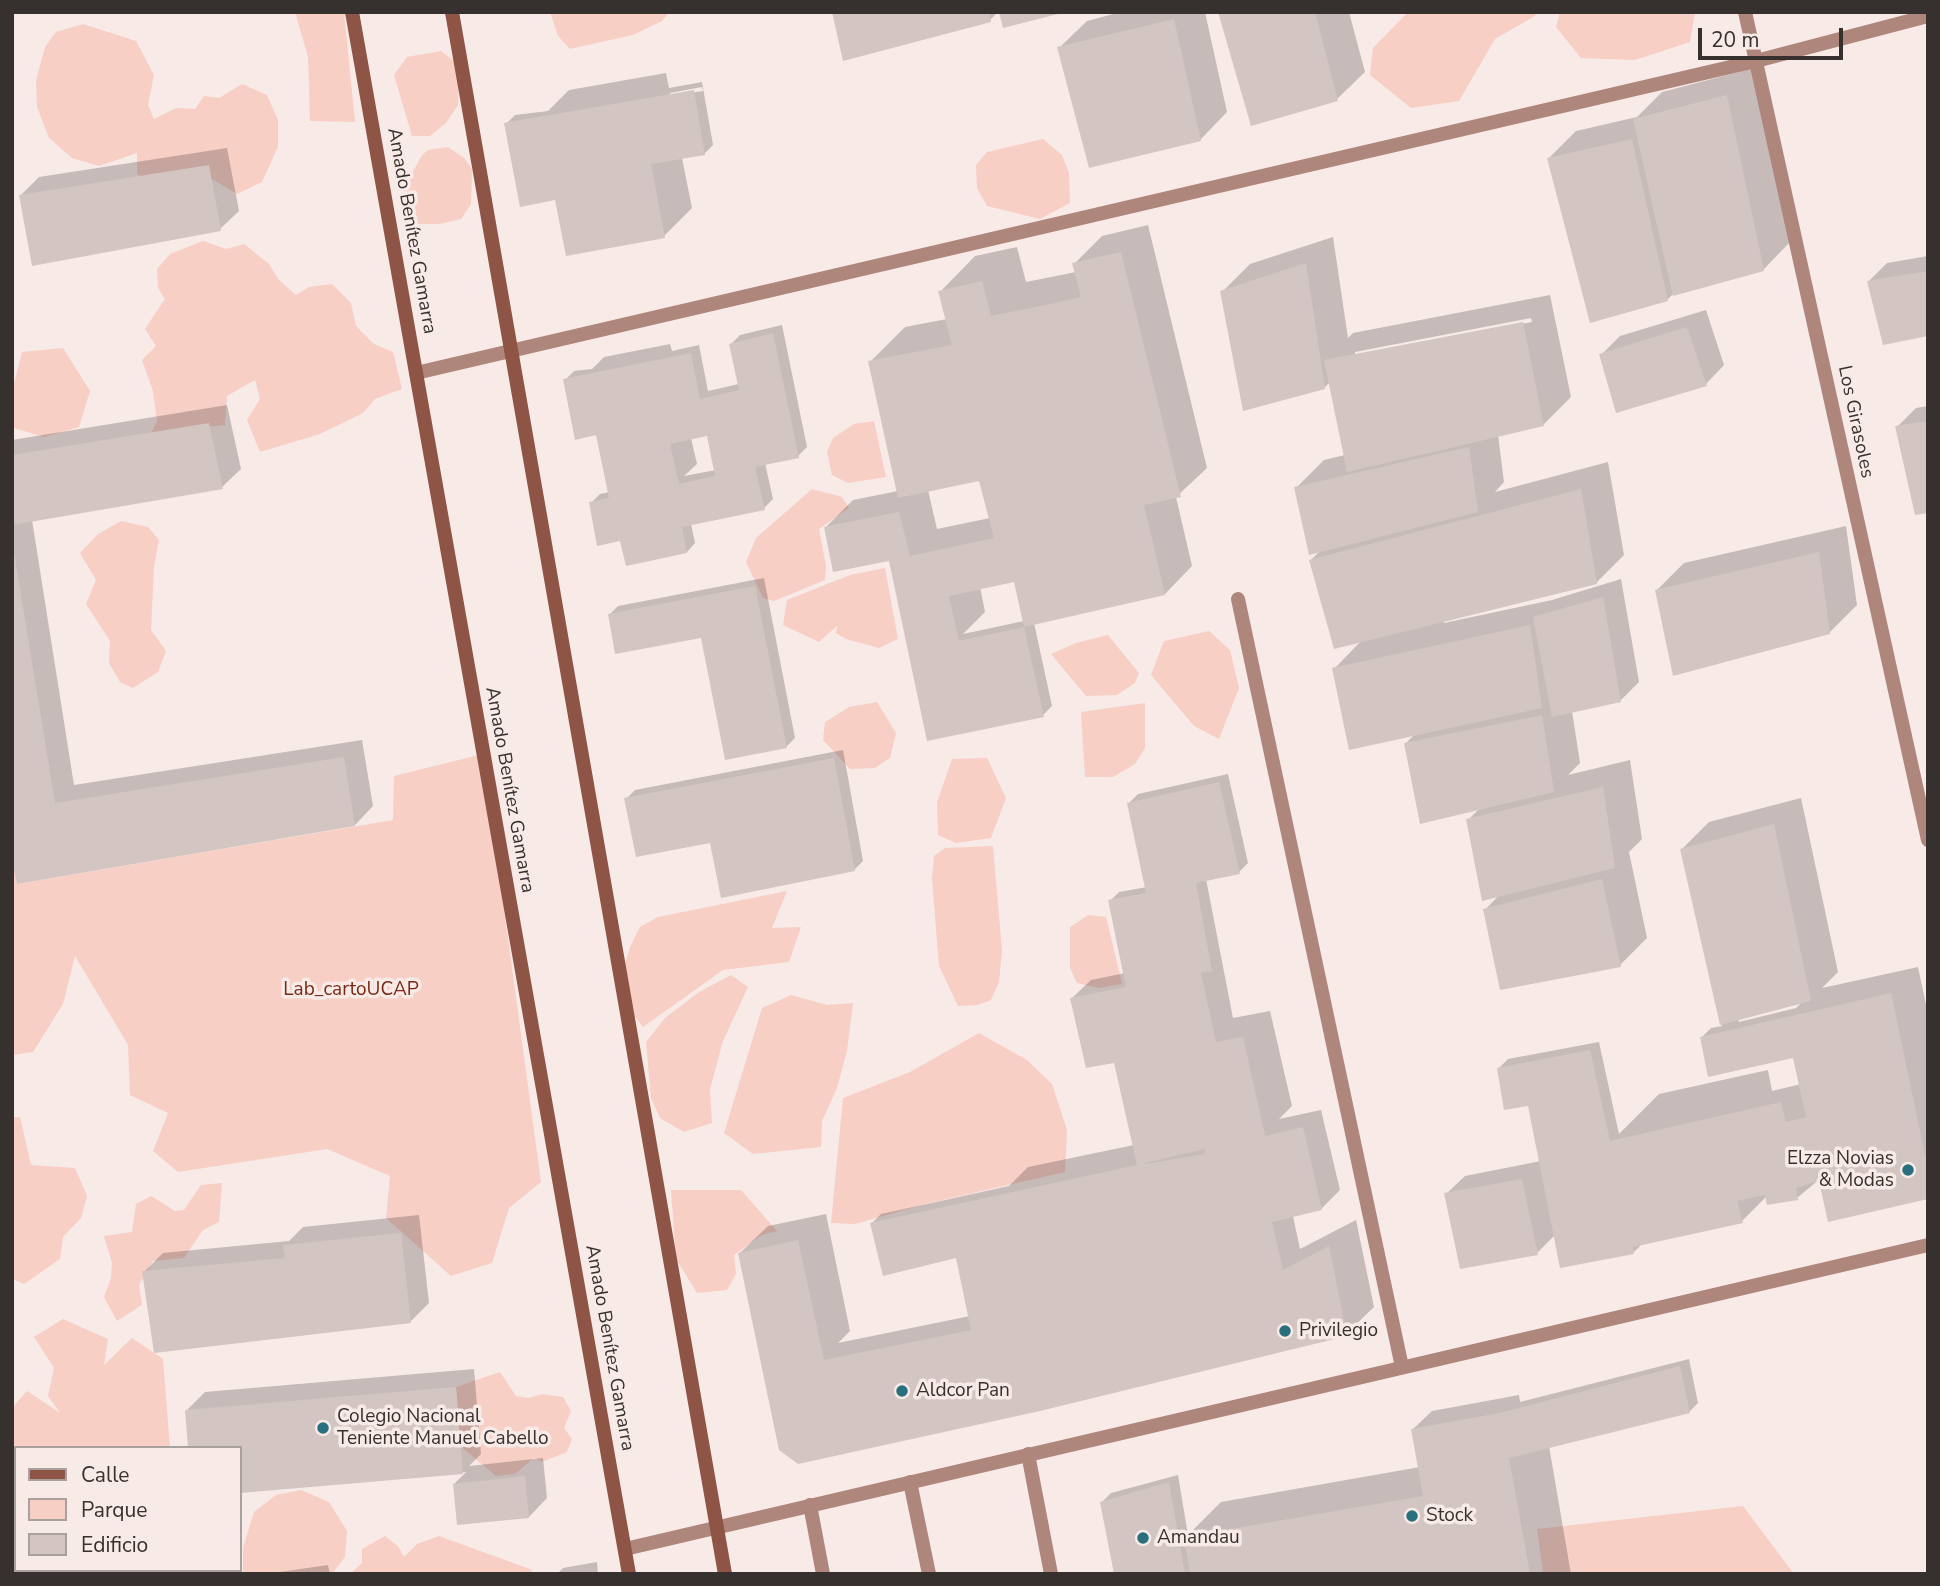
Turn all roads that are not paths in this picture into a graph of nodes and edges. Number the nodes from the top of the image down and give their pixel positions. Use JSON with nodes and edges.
{"nodes":[{"id":1,"x":352,"y":12,"type":"edge"},
{"id":2,"x":452,"y":12,"type":"edge"},
{"id":3,"x":1745,"y":12,"type":"edge"},
{"id":4,"x":1928,"y":16,"type":"edge"},
{"id":5,"x":1756,"y":61,"type":"junction"},
{"id":6,"x":511,"y":349,"type":"junction"},
{"id":7,"x":416,"y":373,"type":"junction"},
{"id":8,"x":1238,"y":598,"type":"dead end"},
{"id":9,"x":1928,"y":841,"type":"edge"},
{"id":10,"x":1928,"y":1245,"type":"edge"},
{"id":11,"x":1402,"y":1367,"type":"junction"},
{"id":12,"x":1028,"y":1454,"type":"junction"},
{"id":13,"x":910,"y":1482,"type":"junction"},
{"id":14,"x":810,"y":1505,"type":"junction"},
{"id":15,"x":716,"y":1527,"type":"junction"},
{"id":16,"x":625,"y":1549,"type":"junction"},
{"id":17,"x":629,"y":1574,"type":"edge"},
{"id":18,"x":725,"y":1574,"type":"edge"},
{"id":19,"x":824,"y":1574,"type":"edge"},
{"id":20,"x":929,"y":1574,"type":"edge"},
{"id":21,"x":1051,"y":1574,"type":"edge"}],
"edges":[{"from":1,"to":7,"type":"main road","name":"Amado Benítez Gamarra"},
{"from":2,"to":6,"type":"main road"},
{"from":3,"to":5,"type":"street","name":"Los Girasoles"},
{"from":4,"to":5,"type":"street"},
{"from":5,"to":6,"type":"street"},
{"from":5,"to":9,"type":"street","name":"Los Girasoles"},
{"from":6,"to":7,"type":"street"},
{"from":6,"to":15,"type":"main road"},
{"from":7,"to":16,"type":"main road","name":"Amado Benítez Gamarra"},
{"from":8,"to":11,"type":"street"},
{"from":10,"to":11,"type":"street"},
{"from":11,"to":12,"type":"street"},
{"from":12,"to":13,"type":"street"},
{"from":12,"to":21,"type":"street"},
{"from":13,"to":14,"type":"street"},
{"from":13,"to":20,"type":"street"},
{"from":14,"to":15,"type":"street"},
{"from":14,"to":19,"type":"street"},
{"from":15,"to":16,"type":"street"},
{"from":15,"to":18,"type":"main road"},
{"from":16,"to":17,"type":"main road","name":"Amado Benítez Gamarra"}]}
